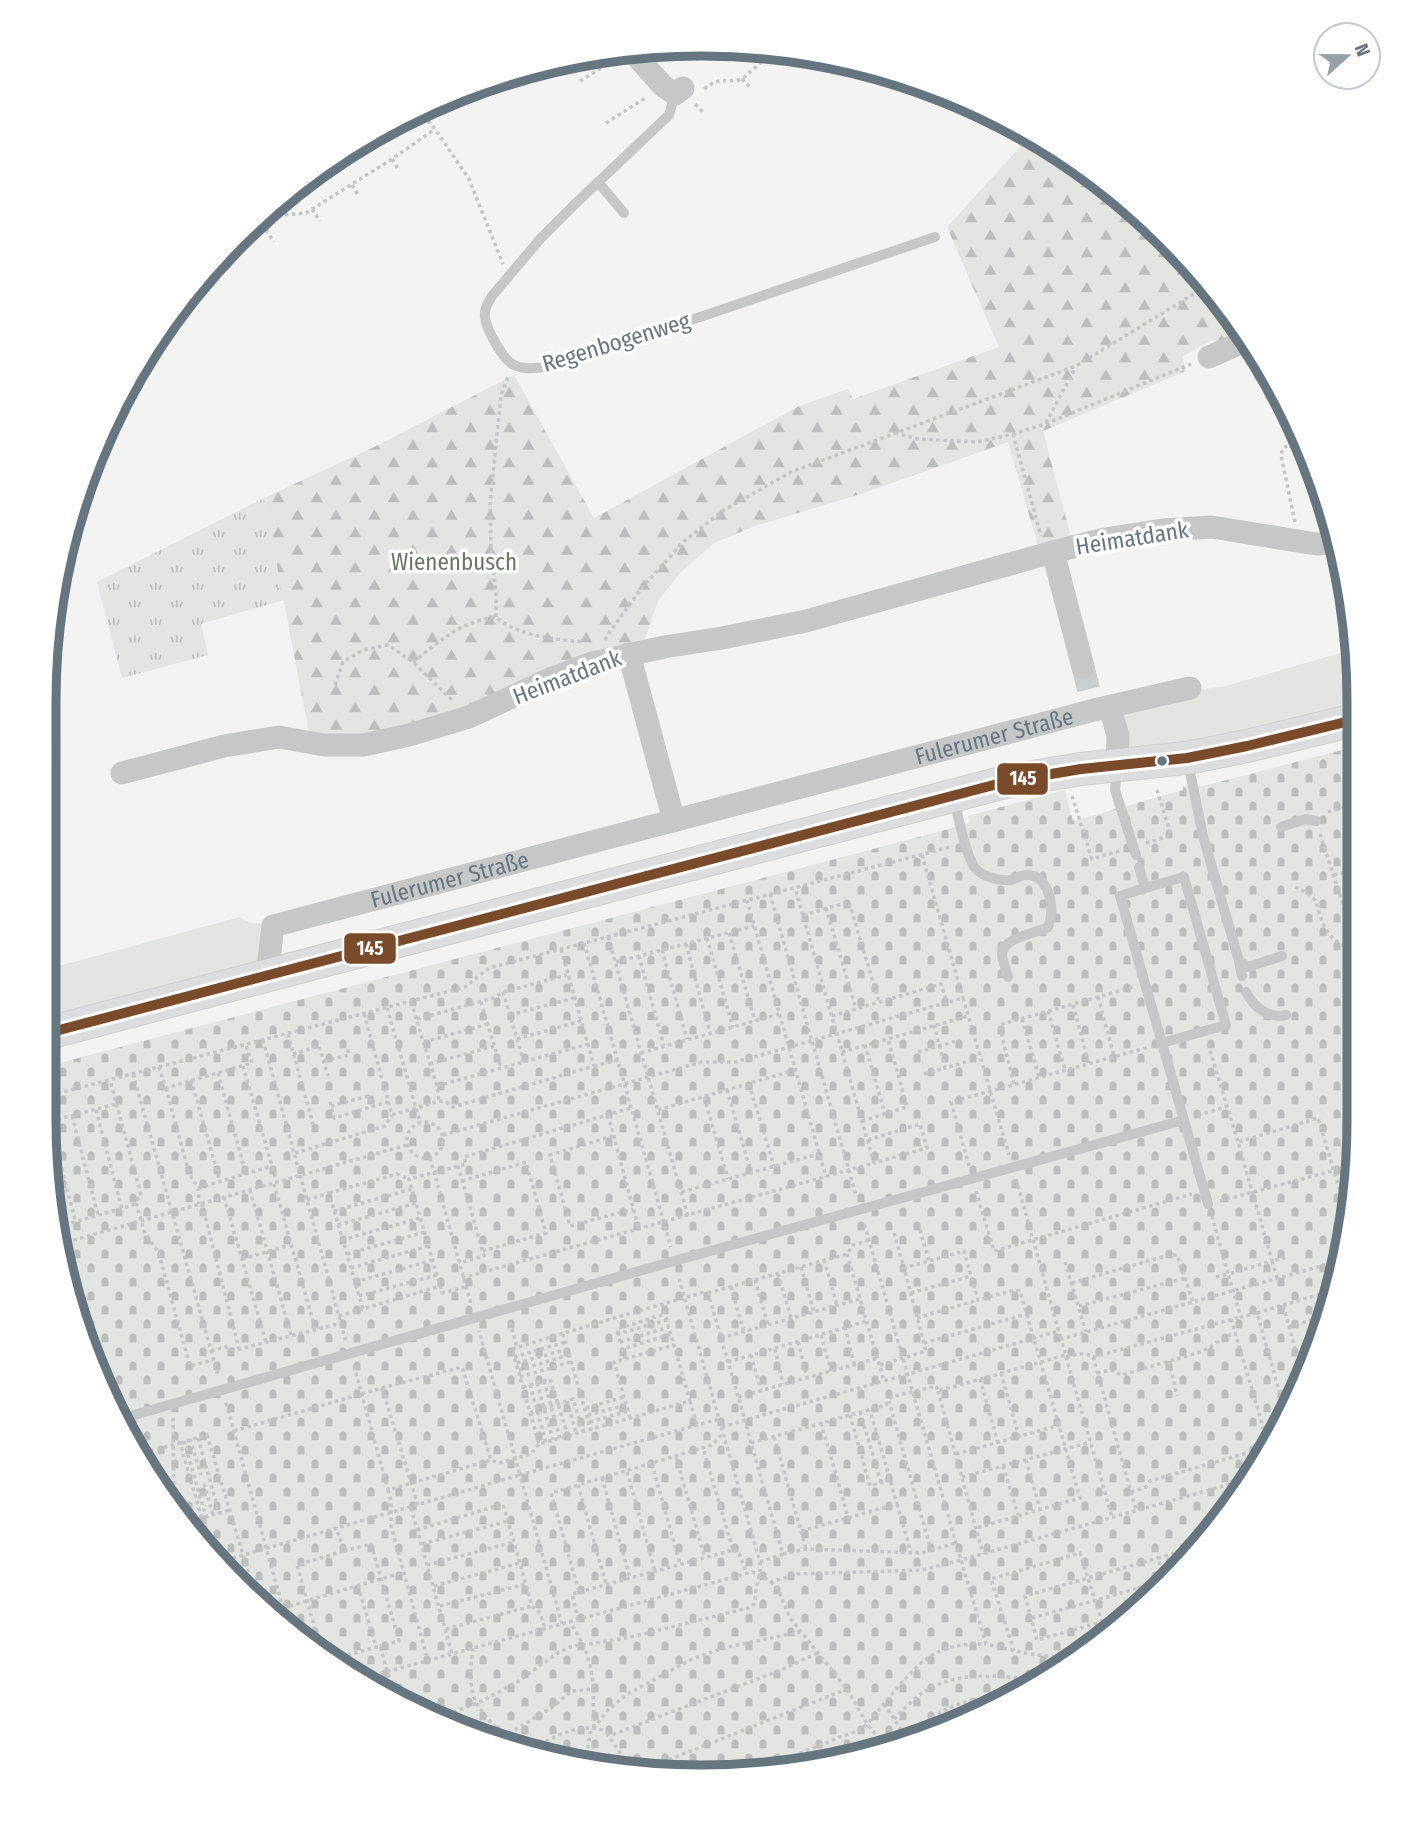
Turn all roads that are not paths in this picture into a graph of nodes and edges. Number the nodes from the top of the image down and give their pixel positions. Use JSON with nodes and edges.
{"nodes":[{"id":1,"x":634,"y":60,"type":"edge"},
{"id":2,"x":680,"y":90,"type":"joint"},
{"id":3,"x":598,"y":182,"type":"junction"},
{"id":4,"x":624,"y":213,"type":"dead end"},
{"id":5,"x":935,"y":237,"type":"dead end"},
{"id":6,"x":1239,"y":344,"type":"edge"},
{"id":7,"x":1209,"y":357,"type":"road end"},
{"id":8,"x":1327,"y":543,"type":"edge"},
{"id":9,"x":1048,"y":549,"type":"junction"},
{"id":10,"x":629,"y":654,"type":"junction"},
{"id":11,"x":1083,"y":667,"type":"tunnel mouth"},
{"id":12,"x":1194,"y":687,"type":"dead end"},
{"id":13,"x":1098,"y":704,"type":"junction"},
{"id":14,"x":1347,"y":722,"type":"edge"},
{"id":15,"x":1187,"y":758,"type":"junction"},
{"id":16,"x":1117,"y":764,"type":"junction"},
{"id":17,"x":122,"y":773,"type":"dead end"},
{"id":18,"x":954,"y":796,"type":"junction"},
{"id":19,"x":674,"y":821,"type":"junction"},
{"id":20,"x":1316,"y":821,"type":"road end"},
{"id":21,"x":1281,"y":827,"type":"dead end"},
{"id":22,"x":1145,"y":888,"type":"junction"},
{"id":23,"x":1282,"y":956,"type":"dead end"},
{"id":24,"x":1239,"y":961,"type":"junction"},
{"id":25,"x":267,"y":976,"type":"junction"},
{"id":26,"x":1241,"y":976,"type":"dead end"},
{"id":27,"x":1008,"y":977,"type":"dead end"},
{"id":28,"x":1246,"y":992,"type":"dead end"},
{"id":29,"x":1286,"y":1015,"type":"dead end"},
{"id":30,"x":56,"y":1031,"type":"edge"},
{"id":31,"x":1162,"y":1043,"type":"junction"},
{"id":32,"x":1184,"y":1120,"type":"junction"},
{"id":33,"x":1208,"y":1204,"type":"road end"},
{"id":34,"x":129,"y":1417,"type":"edge"}],
"edges":[{"from":1,"to":2,"type":"street"},
{"from":2,"to":3,"type":"lane","name":"Regenbogenweg"},
{"from":3,"to":4,"type":"lane"},
{"from":3,"to":5,"type":"lane","name":"Regenbogenweg"},
{"from":6,"to":7,"type":"street"},
{"from":8,"to":9,"type":"street","name":"Heimatdank"},
{"from":9,"to":10,"type":"street","name":"Heimatdank"},
{"from":9,"to":11,"type":"street","name":"Heimatdank"},
{"from":10,"to":17,"type":"street","name":"Heimatdank"},
{"from":10,"to":19,"type":"street"},
{"from":12,"to":13,"type":"street","name":"Fulerumer Straße"},
{"from":13,"to":16,"type":"street"},
{"from":13,"to":19,"type":"street","name":"Fulerumer Straße"},
{"from":14,"to":15,"type":"main road","name":"Fulerumer Straße"},
{"from":15,"to":16,"type":"main road","name":"Fulerumer Straße"},
{"from":15,"to":24,"type":"lane"},
{"from":16,"to":18,"type":"main road","name":"Fulerumer Straße"},
{"from":16,"to":22,"type":"lane"},
{"from":18,"to":25,"type":"main road","name":"Fulerumer Straße"},
{"from":18,"to":27,"type":"lane"},
{"from":19,"to":25,"type":"street","name":"Fulerumer Straße"},
{"from":20,"to":21,"type":"lane"},
{"from":22,"to":31,"type":"lane"},
{"from":22,"to":31,"type":"lane"},
{"from":23,"to":24,"type":"lane"},
{"from":24,"to":26,"type":"lane"},
{"from":25,"to":30,"type":"main road","name":"Fulerumer Straße"},
{"from":28,"to":29,"type":"lane"},
{"from":31,"to":32,"type":"lane"},
{"from":32,"to":33,"type":"lane"},
{"from":32,"to":34,"type":"lane"}]}
